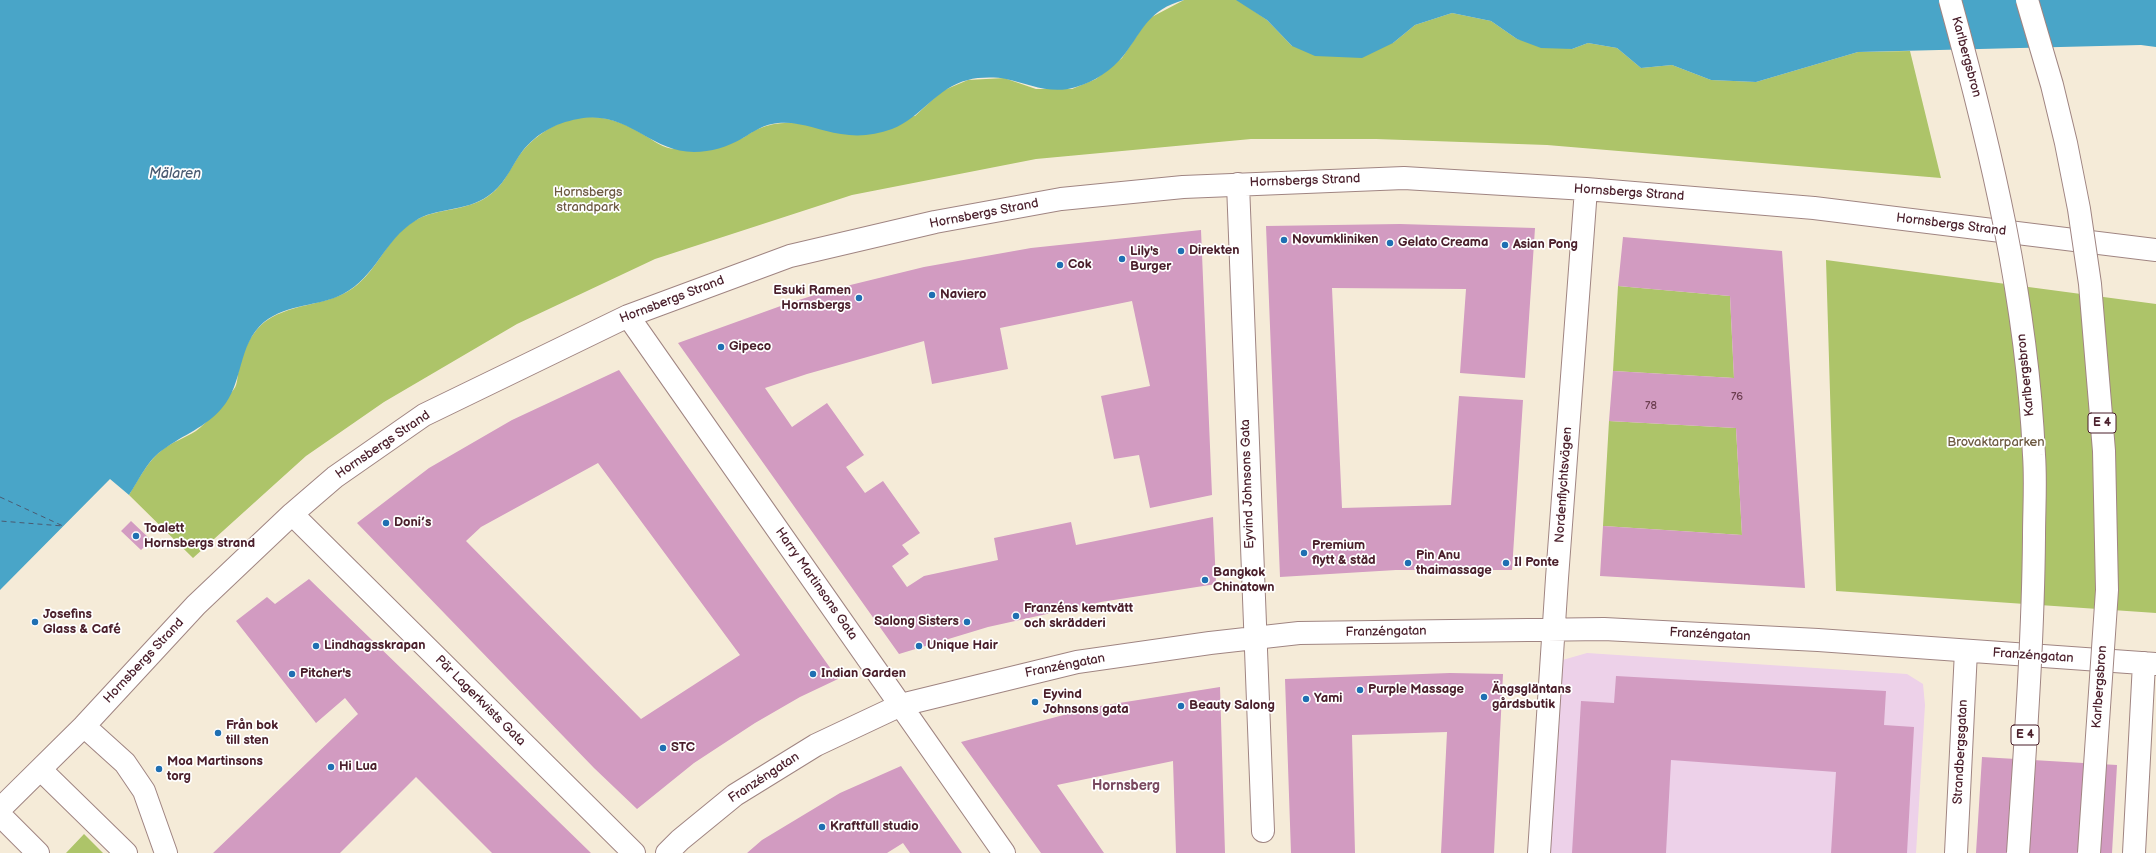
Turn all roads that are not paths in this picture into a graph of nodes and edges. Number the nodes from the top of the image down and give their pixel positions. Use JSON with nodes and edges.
{"nodes":[{"id":1,"x":1950,"y":0,"type":"edge"},
{"id":2,"x":2027,"y":0,"type":"edge"},
{"id":3,"x":1238,"y":184,"type":"junction"},
{"id":4,"x":1586,"y":189,"type":"junction"},
{"id":5,"x":2156,"y":250,"type":"edge"},
{"id":6,"x":628,"y":316,"type":"junction"},
{"id":7,"x":292,"y":514,"type":"junction"},
{"id":8,"x":1553,"y":629,"type":"junction"},
{"id":9,"x":1254,"y":637,"type":"junction"},
{"id":10,"x":1966,"y":651,"type":"junction"},
{"id":11,"x":2150,"y":663,"type":"edge"},
{"id":12,"x":901,"y":705,"type":"junction"},
{"id":13,"x":84,"y":726,"type":"junction"},
{"id":14,"x":41,"y":770,"type":"junction"},
{"id":15,"x":0,"y":809,"type":"edge"},
{"id":16,"x":0,"y":815,"type":"edge"},
{"id":17,"x":1263,"y":831,"type":"dead end"},
{"id":18,"x":38,"y":853,"type":"edge"},
{"id":19,"x":126,"y":853,"type":"edge"},
{"id":20,"x":166,"y":853,"type":"edge"},
{"id":21,"x":634,"y":853,"type":"edge"},
{"id":22,"x":667,"y":853,"type":"edge"},
{"id":23,"x":1004,"y":853,"type":"edge"},
{"id":24,"x":1539,"y":853,"type":"edge"},
{"id":25,"x":1956,"y":853,"type":"edge"},
{"id":26,"x":2018,"y":853,"type":"edge"},
{"id":27,"x":2089,"y":853,"type":"edge"},
{"id":28,"x":2134,"y":853,"type":"edge"}],
"edges":[{"from":1,"to":26,"type":"main road","name":"Karlbergsbron","number":"E 4","bridge":true},
{"from":2,"to":27,"type":"main road","name":"Karlbergsbron","number":"E 4","bridge":true},
{"from":3,"to":4,"type":"main road","name":"Hornsbergs Strand"},
{"from":3,"to":6,"type":"main road","name":"Hornsbergs Strand"},
{"from":3,"to":9,"type":"main road","name":"Eyvind Johnsons Gata"},
{"from":4,"to":5,"type":"main road","name":"Hornsbergs Strand"},
{"from":4,"to":8,"type":"main road","name":"Nordenflychtsvägen"},
{"from":6,"to":7,"type":"main road","name":"Hornsbergs Strand"},
{"from":6,"to":12,"type":"main road","name":"Harry Martinsons Gata"},
{"from":7,"to":13,"type":"main road","name":"Hornsbergs Strand"},
{"from":7,"to":21,"type":"main road","name":"Pär Lagerkvists Gata"},
{"from":8,"to":9,"type":"main road","name":"Franzéngatan"},
{"from":8,"to":10,"type":"main road","name":"Franzéngatan"},
{"from":8,"to":24,"type":"main road","name":"Nordenflychtsvägen"},
{"from":9,"to":12,"type":"main road","name":"Franzéngatan"},
{"from":9,"to":17,"type":"main road","name":"Eyvind Johnsons Gata"},
{"from":10,"to":11,"type":"main road","name":"Franzéngatan"},
{"from":10,"to":25,"type":"main road","name":"Strandbergsgatan"},
{"from":11,"to":28,"type":"main road"},
{"from":12,"to":22,"type":"main road","name":"Franzéngatan"},
{"from":12,"to":23,"type":"main road","name":"Harry Martinsons Gata"},
{"from":13,"to":14,"type":"main road","name":"Hornsbergs Strand"},
{"from":13,"to":20,"type":"main road"},
{"from":14,"to":15,"type":"main road","name":"Hornsbergs Strand"},
{"from":14,"to":19,"type":"main road"},
{"from":16,"to":18,"type":"main road"}]}
